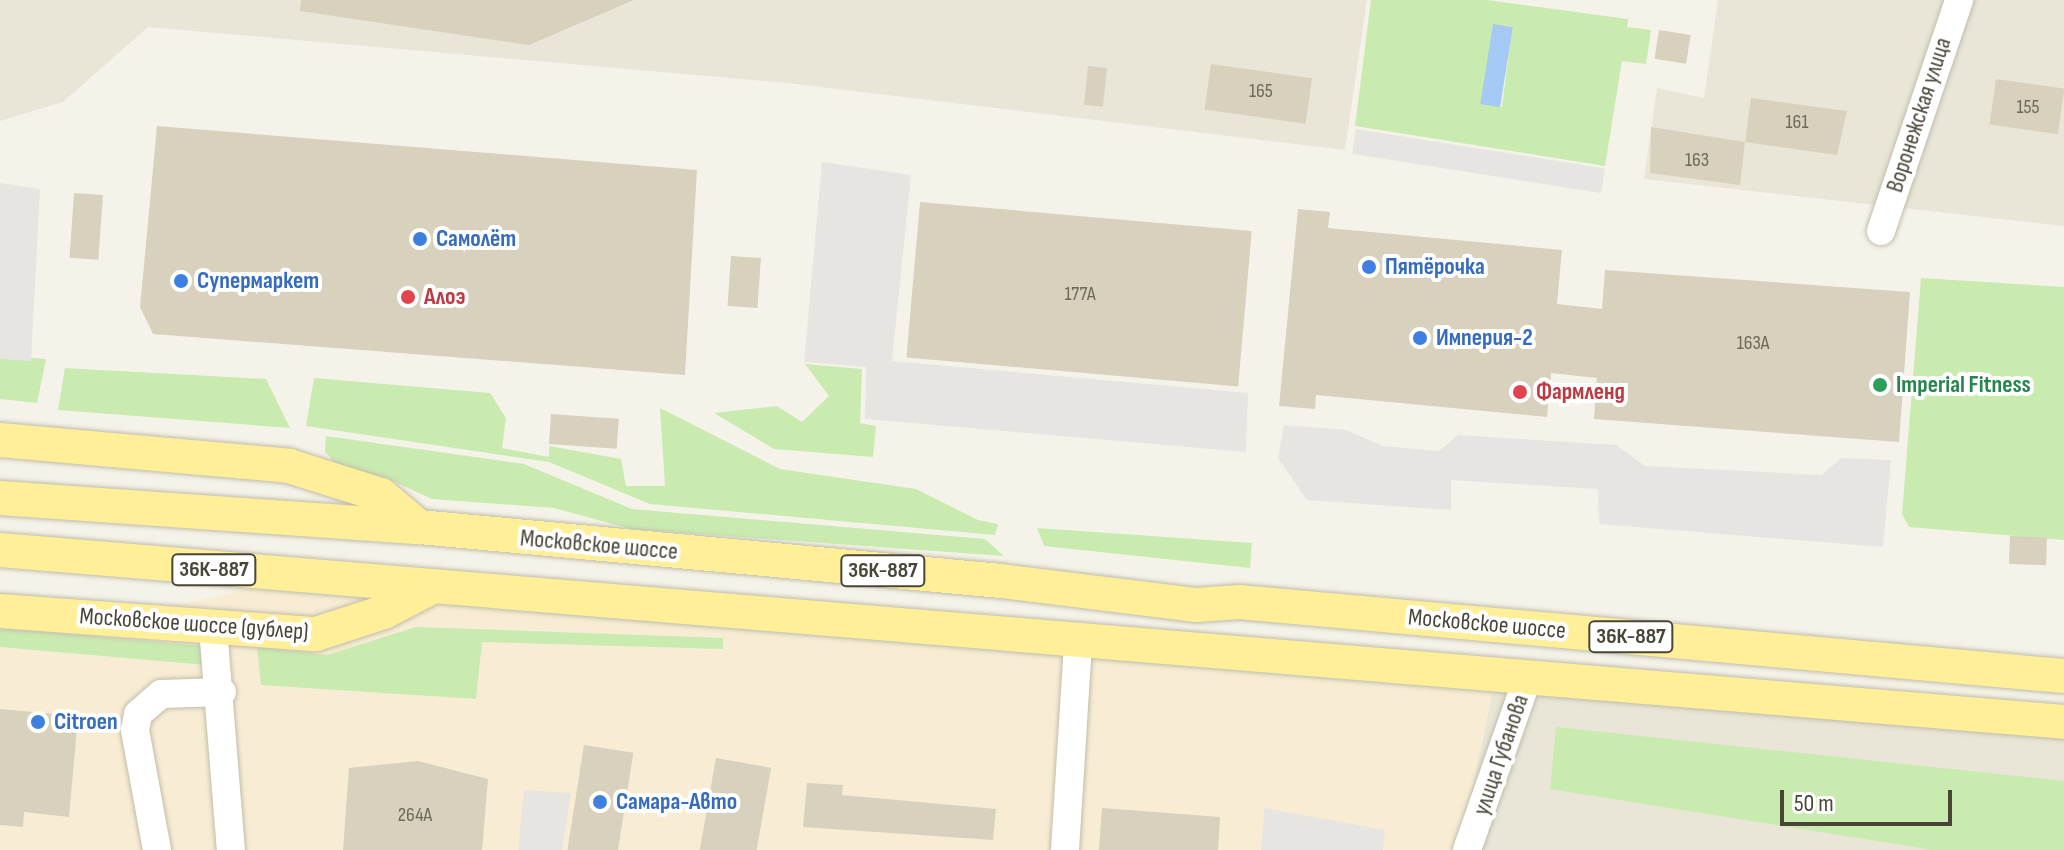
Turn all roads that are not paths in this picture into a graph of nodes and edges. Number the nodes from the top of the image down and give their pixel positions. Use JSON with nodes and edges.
{"nodes":[{"id":1,"x":1959,"y":0,"type":"edge"},
{"id":2,"x":1881,"y":231,"type":"dead end"},
{"id":3,"x":0,"y":440,"type":"edge"},
{"id":4,"x":0,"y":498,"type":"edge"},
{"id":5,"x":419,"y":527,"type":"junction"},
{"id":6,"x":0,"y":550,"type":"edge"},
{"id":7,"x":428,"y":589,"type":"junction"},
{"id":8,"x":1197,"y":605,"type":"junction"},
{"id":9,"x":0,"y":611,"type":"edge"},
{"id":10,"x":213,"y":628,"type":"junction"},
{"id":11,"x":1237,"y":628,"type":"junction"},
{"id":12,"x":1078,"y":643,"type":"junction"},
{"id":13,"x":1197,"y":647,"type":"junction"},
{"id":14,"x":1531,"y":668,"type":"junction"},
{"id":15,"x":2064,"y":676,"type":"edge"},
{"id":16,"x":222,"y":692,"type":"junction"},
{"id":17,"x":2064,"y":696,"type":"edge"},
{"id":18,"x":2064,"y":722,"type":"edge"},
{"id":19,"x":157,"y":850,"type":"edge"},
{"id":20,"x":231,"y":850,"type":"edge"},
{"id":21,"x":1065,"y":850,"type":"edge"},
{"id":22,"x":1467,"y":850,"type":"edge"}],
"edges":[{"from":1,"to":2,"type":"street","name":"Воронежская улица"},
{"from":3,"to":5,"type":"main road"},
{"from":4,"to":5,"type":"main road","name":"Московское шоссе","number":"36К-887"},
{"from":5,"to":8,"type":"main road","name":"Московское шоссе","number":"36К-887"},
{"from":6,"to":7,"type":"main road","name":"Московское шоссе","number":"36К-887"},
{"from":7,"to":10,"type":"main road","name":"Московское шоссе (дублер)"},
{"from":7,"to":12,"type":"main road","name":"Московское шоссе","number":"36К-887"},
{"from":8,"to":11,"type":"main road","name":"Московское шоссе","number":"36К-887"},
{"from":8,"to":15,"type":"main road","name":"Московское шоссе","number":"36К-887"},
{"from":9,"to":10,"type":"main road","name":"Московское шоссе (дублер)"},
{"from":10,"to":16,"type":"street"},
{"from":11,"to":13,"type":"main road","name":"Московское шоссе","number":"36К-887"},
{"from":11,"to":14,"type":"main road","name":"Московское шоссе","number":"36К-887"},
{"from":12,"to":13,"type":"main road","name":"Московское шоссе","number":"36К-887"},
{"from":12,"to":21,"type":"street"},
{"from":13,"to":14,"type":"main road","name":"Московское шоссе","number":"36К-887"},
{"from":14,"to":17,"type":"main road","name":"Московское шоссе","number":"36К-887"},
{"from":14,"to":18,"type":"main road","name":"Московское шоссе","number":"36К-887"},
{"from":14,"to":22,"type":"street","name":"улица Губанова"},
{"from":16,"to":19,"type":"street"},
{"from":16,"to":20,"type":"street"}]}
